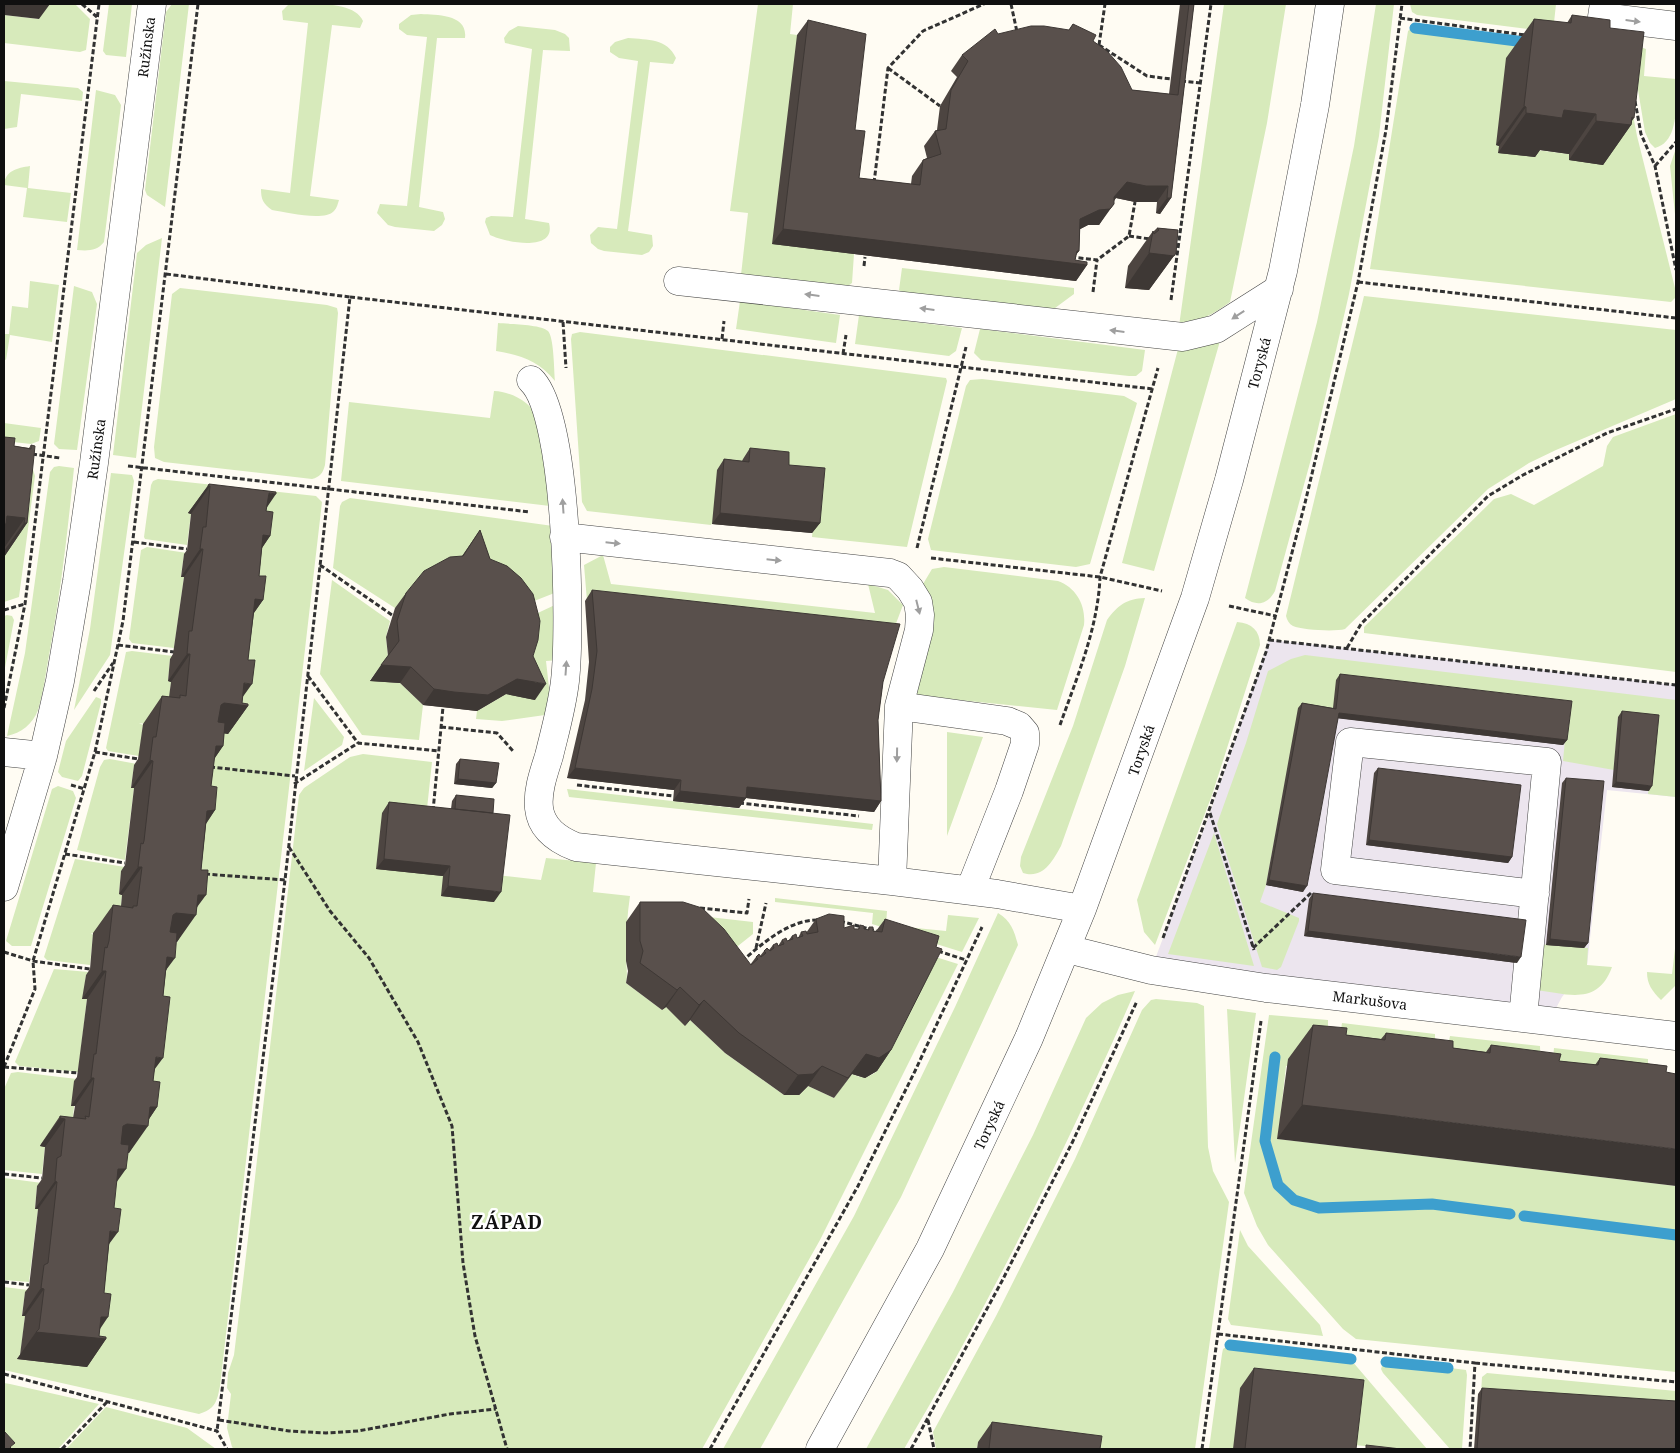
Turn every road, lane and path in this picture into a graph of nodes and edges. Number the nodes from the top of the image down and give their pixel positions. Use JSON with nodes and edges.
{"nodes":[{"id":1,"x":82,"y":4,"type":"edge"},
{"id":2,"x":99,"y":4,"type":"edge"},
{"id":3,"x":152,"y":4,"type":"edge"},
{"id":4,"x":198,"y":4,"type":"edge"},
{"id":5,"x":984,"y":4,"type":"edge"},
{"id":6,"x":1011,"y":4,"type":"edge"},
{"id":7,"x":1105,"y":4,"type":"edge"},
{"id":8,"x":1330,"y":4,"type":"edge"},
{"id":9,"x":1402,"y":4,"type":"edge"},
{"id":10,"x":1604,"y":4,"type":"edge"},
{"id":11,"x":97,"y":17,"type":"junction"},
{"id":12,"x":1400,"y":18,"type":"junction"},
{"id":13,"x":1676,"y":26,"type":"edge"},
{"id":14,"x":1018,"y":32,"type":"edge"},
{"id":15,"x":1528,"y":36,"type":"dead end"},
{"id":16,"x":1099,"y":45,"type":"junction"},
{"id":17,"x":1098,"y":53,"type":"edge"},
{"id":18,"x":888,"y":68,"type":"junction"},
{"id":19,"x":1201,"y":83,"type":"dead end"},
{"id":20,"x":1634,"y":96,"type":"edge"},
{"id":21,"x":940,"y":106,"type":"dead end"},
{"id":22,"x":1676,"y":142,"type":"edge"},
{"id":23,"x":1655,"y":166,"type":"junction"},
{"id":24,"x":866,"y":183,"type":"edge"},
{"id":25,"x":874,"y":184,"type":"junction"},
{"id":26,"x":873,"y":190,"type":"edge"},
{"id":27,"x":1135,"y":202,"type":"edge"},
{"id":28,"x":1129,"y":236,"type":"junction"},
{"id":29,"x":1154,"y":239,"type":"edge"},
{"id":30,"x":1171,"y":242,"type":"edge"},
{"id":31,"x":1180,"y":243,"type":"dead end"},
{"id":32,"x":1068,"y":257,"type":"edge"},
{"id":33,"x":1676,"y":270,"type":"edge"},
{"id":34,"x":166,"y":274,"type":"junction"},
{"id":35,"x":678,"y":281,"type":"dead end"},
{"id":36,"x":1358,"y":282,"type":"junction"},
{"id":37,"x":1279,"y":289,"type":"junction"},
{"id":38,"x":350,"y":296,"type":"junction"},
{"id":39,"x":1676,"y":318,"type":"edge"},
{"id":40,"x":531,"y":380,"type":"dead end"},
{"id":41,"x":1153,"y":388,"type":"dead end"},
{"id":42,"x":1676,"y":409,"type":"edge"},
{"id":43,"x":564,"y":537,"type":"junction"},
{"id":44,"x":134,"y":542,"type":"junction"},
{"id":45,"x":187,"y":549,"type":"dead end"},
{"id":46,"x":320,"y":564,"type":"junction"},
{"id":47,"x":25,"y":604,"type":"junction"},
{"id":48,"x":4,"y":610,"type":"edge"},
{"id":49,"x":392,"y":615,"type":"dead end"},
{"id":50,"x":1269,"y":640,"type":"junction"},
{"id":51,"x":118,"y":646,"type":"junction"},
{"id":52,"x":1348,"y":648,"type":"junction"},
{"id":53,"x":174,"y":652,"type":"dead end"},
{"id":54,"x":308,"y":676,"type":"junction"},
{"id":55,"x":1676,"y":686,"type":"edge"},
{"id":56,"x":5,"y":697,"type":"edge"},
{"id":57,"x":898,"y":706,"type":"junction"},
{"id":58,"x":443,"y":707,"type":"edge"},
{"id":59,"x":4,"y":708,"type":"edge"},
{"id":60,"x":441,"y":727,"type":"junction"},
{"id":61,"x":497,"y":733,"type":"dead end"},
{"id":62,"x":358,"y":743,"type":"junction"},
{"id":63,"x":439,"y":751,"type":"junction"},
{"id":64,"x":4,"y":752,"type":"edge"},
{"id":65,"x":95,"y":752,"type":"junction"},
{"id":66,"x":43,"y":756,"type":"junction"},
{"id":67,"x":138,"y":759,"type":"dead end"},
{"id":68,"x":204,"y":766,"type":"edge"},
{"id":69,"x":295,"y":776,"type":"junction"},
{"id":70,"x":294,"y":784,"type":"junction"},
{"id":71,"x":739,"y":803,"type":"edge"},
{"id":72,"x":1210,"y":813,"type":"junction"},
{"id":73,"x":863,"y":816,"type":"edge"},
{"id":74,"x":432,"y":818,"type":"edge"},
{"id":75,"x":288,"y":847,"type":"junction"},
{"id":76,"x":65,"y":854,"type":"junction"},
{"id":77,"x":125,"y":863,"type":"dead end"},
{"id":78,"x":1335,"y":870,"type":"junction"},
{"id":79,"x":203,"y":874,"type":"edge"},
{"id":80,"x":284,"y":880,"type":"junction"},
{"id":81,"x":892,"y":881,"type":"junction"},
{"id":82,"x":4,"y":887,"type":"edge"},
{"id":83,"x":970,"y":890,"type":"junction"},
{"id":84,"x":767,"y":894,"type":"dead end"},
{"id":85,"x":1535,"y":894,"type":"junction"},
{"id":86,"x":749,"y":895,"type":"dead end"},
{"id":87,"x":691,"y":908,"type":"edge"},
{"id":88,"x":1082,"y":909,"type":"junction"},
{"id":89,"x":828,"y":920,"type":"edge"},
{"id":90,"x":838,"y":920,"type":"edge"},
{"id":91,"x":888,"y":935,"type":"edge"},
{"id":92,"x":1253,"y":948,"type":"junction"},
{"id":93,"x":756,"y":949,"type":"junction"},
{"id":94,"x":931,"y":949,"type":"edge"},
{"id":95,"x":1067,"y":949,"type":"junction"},
{"id":96,"x":4,"y":952,"type":"edge"},
{"id":97,"x":966,"y":960,"type":"dead end"},
{"id":98,"x":33,"y":961,"type":"junction"},
{"id":99,"x":738,"y":965,"type":"edge"},
{"id":100,"x":90,"y":969,"type":"dead end"},
{"id":101,"x":1151,"y":970,"type":"junction"},
{"id":102,"x":1266,"y":988,"type":"junction"},
{"id":103,"x":1522,"y":1018,"type":"junction"},
{"id":104,"x":1676,"y":1036,"type":"edge"},
{"id":105,"x":4,"y":1067,"type":"edge"},
{"id":106,"x":78,"y":1074,"type":"dead end"},
{"id":107,"x":4,"y":1174,"type":"edge"},
{"id":108,"x":42,"y":1178,"type":"dead end"},
{"id":109,"x":4,"y":1282,"type":"edge"},
{"id":110,"x":29,"y":1285,"type":"dead end"},
{"id":111,"x":1218,"y":1334,"type":"junction"},
{"id":112,"x":1475,"y":1363,"type":"junction"},
{"id":113,"x":4,"y":1374,"type":"edge"},
{"id":114,"x":1676,"y":1382,"type":"edge"},
{"id":115,"x":107,"y":1402,"type":"junction"},
{"id":116,"x":496,"y":1409,"type":"junction"},
{"id":117,"x":219,"y":1420,"type":"junction"},
{"id":118,"x":928,"y":1420,"type":"junction"},
{"id":119,"x":217,"y":1431,"type":"junction"},
{"id":120,"x":62,"y":1449,"type":"edge"},
{"id":121,"x":227,"y":1449,"type":"edge"},
{"id":122,"x":507,"y":1449,"type":"edge"},
{"id":123,"x":820,"y":1449,"type":"edge"},
{"id":124,"x":911,"y":1449,"type":"edge"},
{"id":125,"x":934,"y":1449,"type":"edge"},
{"id":126,"x":1202,"y":1449,"type":"edge"},
{"id":127,"x":1470,"y":1449,"type":"edge"}],
"edges":[{"from":1,"to":11,"type":"path"},
{"from":2,"to":11,"type":"path"},
{"from":3,"to":66,"type":"street","name":"Ružínska"},
{"from":4,"to":34,"type":"path"},
{"from":5,"to":18,"type":"path"},
{"from":6,"to":14,"type":"path"},
{"from":7,"to":16,"type":"path"},
{"from":8,"to":37,"type":"street","name":"Toryská"},
{"from":9,"to":12,"type":"path"},
{"from":10,"to":13,"type":"street","one_way":true},
{"from":11,"to":47,"type":"path"},
{"from":12,"to":15,"type":"path"},
{"from":12,"to":36,"type":"path"},
{"from":16,"to":17,"type":"path"},
{"from":16,"to":19,"type":"path"},
{"from":18,"to":21,"type":"path"},
{"from":18,"to":25,"type":"path"},
{"from":20,"to":23,"type":"path"},
{"from":22,"to":23,"type":"path"},
{"from":23,"to":33,"type":"path"},
{"from":24,"to":25,"type":"path"},
{"from":25,"to":26,"type":"path"},
{"from":27,"to":28,"type":"path"},
{"from":28,"to":29,"type":"path"},
{"from":28,"to":32,"type":"path"},
{"from":30,"to":31,"type":"path"},
{"from":34,"to":38,"type":"path"},
{"from":34,"to":44,"type":"path"},
{"from":37,"to":35,"type":"street","one_way":true},
{"from":36,"to":39,"type":"path"},
{"from":36,"to":50,"type":"path"},
{"from":37,"to":88,"type":"street","name":"Toryská"},
{"from":38,"to":41,"type":"path"},
{"from":38,"to":46,"type":"path"},
{"from":43,"to":40,"type":"street","one_way":true},
{"from":42,"to":52,"type":"path"},
{"from":43,"to":57,"type":"street","one_way":true},
{"from":81,"to":43,"type":"street","one_way":true},
{"from":44,"to":45,"type":"path"},
{"from":44,"to":51,"type":"path"},
{"from":46,"to":49,"type":"path"},
{"from":46,"to":54,"type":"path"},
{"from":47,"to":48,"type":"path"},
{"from":47,"to":56,"type":"path"},
{"from":50,"to":52,"type":"path"},
{"from":50,"to":72,"type":"path"},
{"from":51,"to":53,"type":"path"},
{"from":51,"to":65,"type":"path"},
{"from":52,"to":55,"type":"path"},
{"from":54,"to":62,"type":"path"},
{"from":54,"to":69,"type":"path"},
{"from":56,"to":59,"type":"path"},
{"from":57,"to":81,"type":"street","one_way":true},
{"from":57,"to":83,"type":"street"},
{"from":58,"to":60,"type":"path"},
{"from":60,"to":61,"type":"path"},
{"from":60,"to":63,"type":"path"},
{"from":62,"to":63,"type":"path"},
{"from":62,"to":70,"type":"path"},
{"from":63,"to":74,"type":"path"},
{"from":64,"to":66,"type":"street"},
{"from":65,"to":67,"type":"path"},
{"from":65,"to":76,"type":"path"},
{"from":66,"to":82,"type":"street","name":"Ružínska"},
{"from":68,"to":69,"type":"path"},
{"from":69,"to":70,"type":"path"},
{"from":70,"to":75,"type":"path"},
{"from":71,"to":73,"type":"path"},
{"from":72,"to":92,"type":"path"},
{"from":72,"to":101,"type":"path"},
{"from":75,"to":80,"type":"path"},
{"from":75,"to":116,"type":"path"},
{"from":76,"to":77,"type":"path"},
{"from":76,"to":98,"type":"path"},
{"from":78,"to":85,"type":"street"},
{"from":78,"to":85,"type":"street"},
{"from":78,"to":92,"type":"path"},
{"from":79,"to":80,"type":"path"},
{"from":80,"to":117,"type":"path"},
{"from":81,"to":83,"type":"street"},
{"from":83,"to":88,"type":"street"},
{"from":84,"to":93,"type":"path"},
{"from":85,"to":103,"type":"street"},
{"from":86,"to":87,"type":"path"},
{"from":88,"to":95,"type":"street","name":"Toryská"},
{"from":89,"to":93,"type":"path"},
{"from":90,"to":91,"type":"path"},
{"from":92,"to":102,"type":"path"},
{"from":93,"to":99,"type":"path"},
{"from":94,"to":97,"type":"path"},
{"from":95,"to":101,"type":"street","name":"Markušova"},
{"from":95,"to":123,"type":"street","name":"Toryská"},
{"from":96,"to":98,"type":"path"},
{"from":98,"to":100,"type":"path"},
{"from":98,"to":105,"type":"path"},
{"from":101,"to":102,"type":"street","name":"Markušova"},
{"from":101,"to":118,"type":"path"},
{"from":102,"to":103,"type":"street","name":"Markušova"},
{"from":102,"to":111,"type":"path"},
{"from":103,"to":104,"type":"street","name":"Markušova"},
{"from":105,"to":106,"type":"path"},
{"from":107,"to":108,"type":"path"},
{"from":109,"to":110,"type":"path"},
{"from":111,"to":112,"type":"path"},
{"from":111,"to":126,"type":"path"},
{"from":112,"to":114,"type":"path"},
{"from":112,"to":127,"type":"path"},
{"from":113,"to":115,"type":"path"},
{"from":115,"to":119,"type":"path"},
{"from":115,"to":120,"type":"path"},
{"from":116,"to":117,"type":"path"},
{"from":116,"to":122,"type":"path"},
{"from":117,"to":119,"type":"path"},
{"from":118,"to":124,"type":"path"},
{"from":118,"to":125,"type":"path"},
{"from":119,"to":121,"type":"path"}]}
